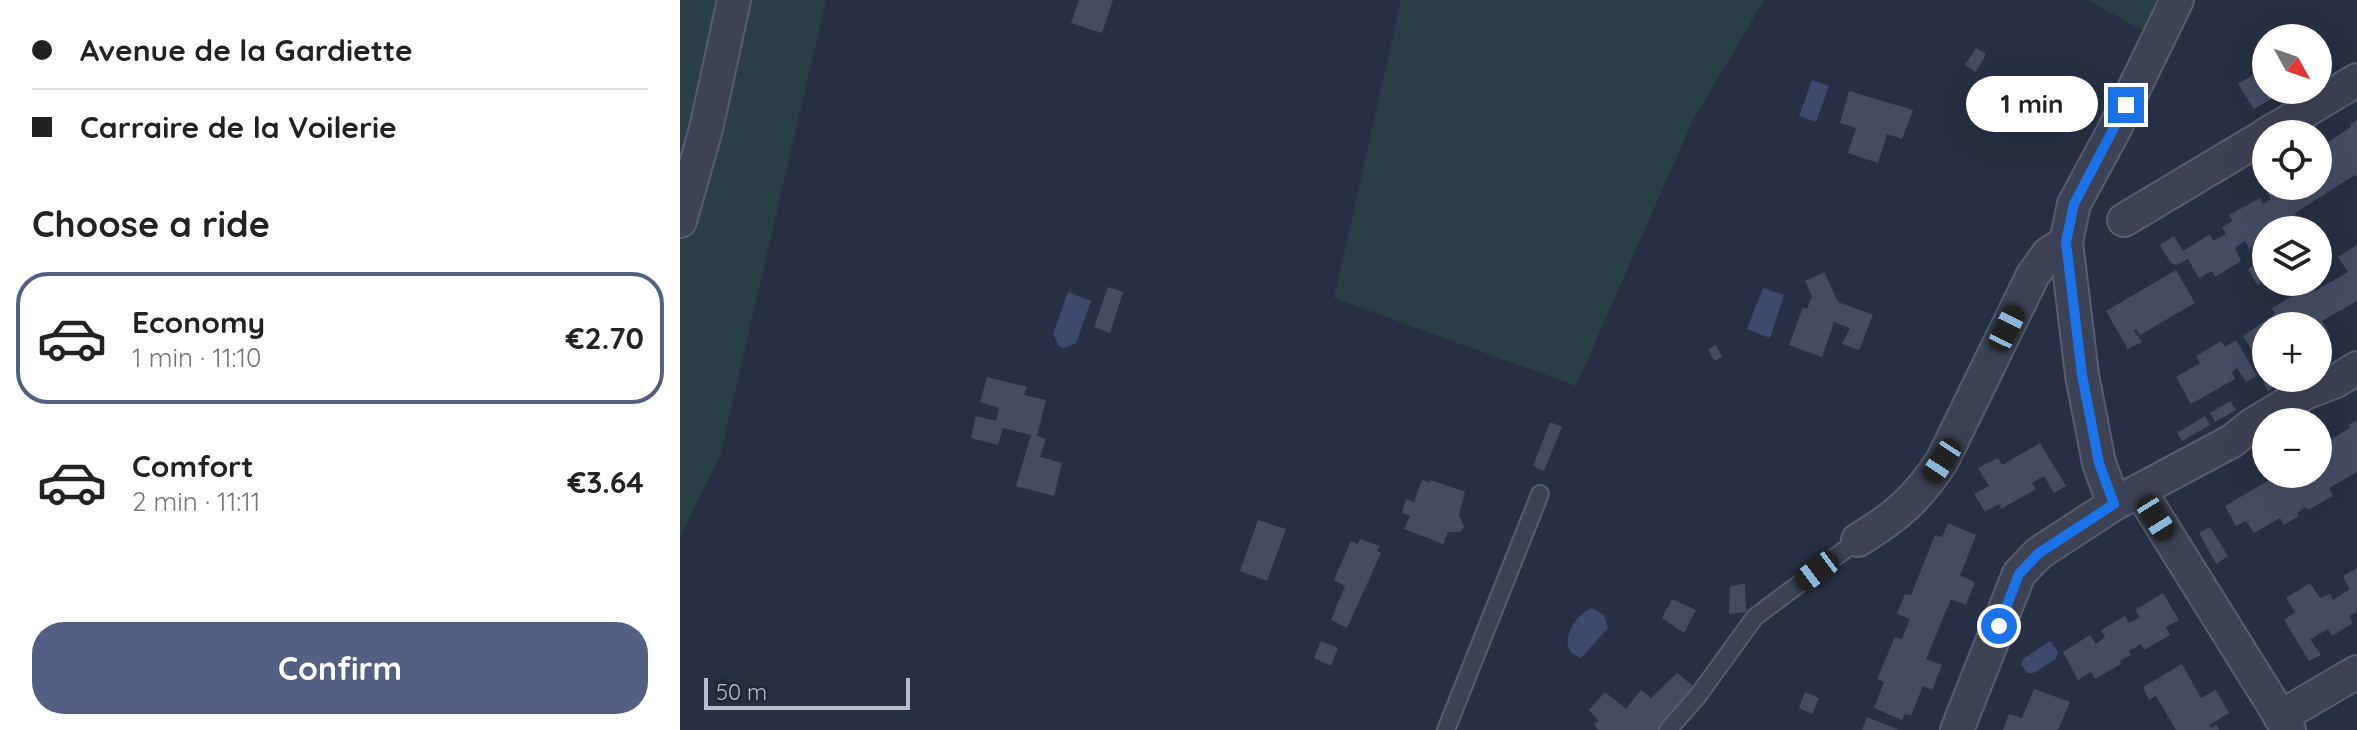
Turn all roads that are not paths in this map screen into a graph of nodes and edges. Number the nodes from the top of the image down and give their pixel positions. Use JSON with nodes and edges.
{"nodes":[{"id":1,"x":734,"y":0,"type":"edge"},
{"id":2,"x":2177,"y":0,"type":"edge"},
{"id":3,"x":2357,"y":80,"type":"edge"},
{"id":4,"x":2290,"y":120,"type":"edge"},
{"id":5,"x":2252,"y":143,"type":"edge"},
{"id":6,"x":2124,"y":220,"type":"dead end"},
{"id":7,"x":680,"y":221,"type":"edge"},
{"id":8,"x":2066,"y":242,"type":"junction"},
{"id":9,"x":2357,"y":368,"type":"edge"},
{"id":10,"x":1540,"y":494,"type":"dead end"},
{"id":11,"x":2127,"y":497,"type":"junction"},
{"id":12,"x":1858,"y":540,"type":"joint"},
{"id":13,"x":2357,"y":672,"type":"edge"},
{"id":14,"x":2284,"y":723,"type":"edge"},
{"id":15,"x":1446,"y":730,"type":"edge"},
{"id":16,"x":1668,"y":730,"type":"edge"},
{"id":17,"x":1957,"y":730,"type":"edge"}],
"edges":[{"from":1,"to":7,"type":"street"},
{"from":2,"to":8,"type":"street"},
{"from":3,"to":4,"type":"street"},
{"from":5,"to":6,"type":"street"},
{"from":8,"to":11,"type":"street"},
{"from":8,"to":12,"type":"street"},
{"from":9,"to":11,"type":"street"},
{"from":10,"to":15,"type":"lane"},
{"from":11,"to":14,"type":"street"},
{"from":11,"to":17,"type":"street"},
{"from":12,"to":16,"type":"lane"},
{"from":13,"to":14,"type":"street"}]}
